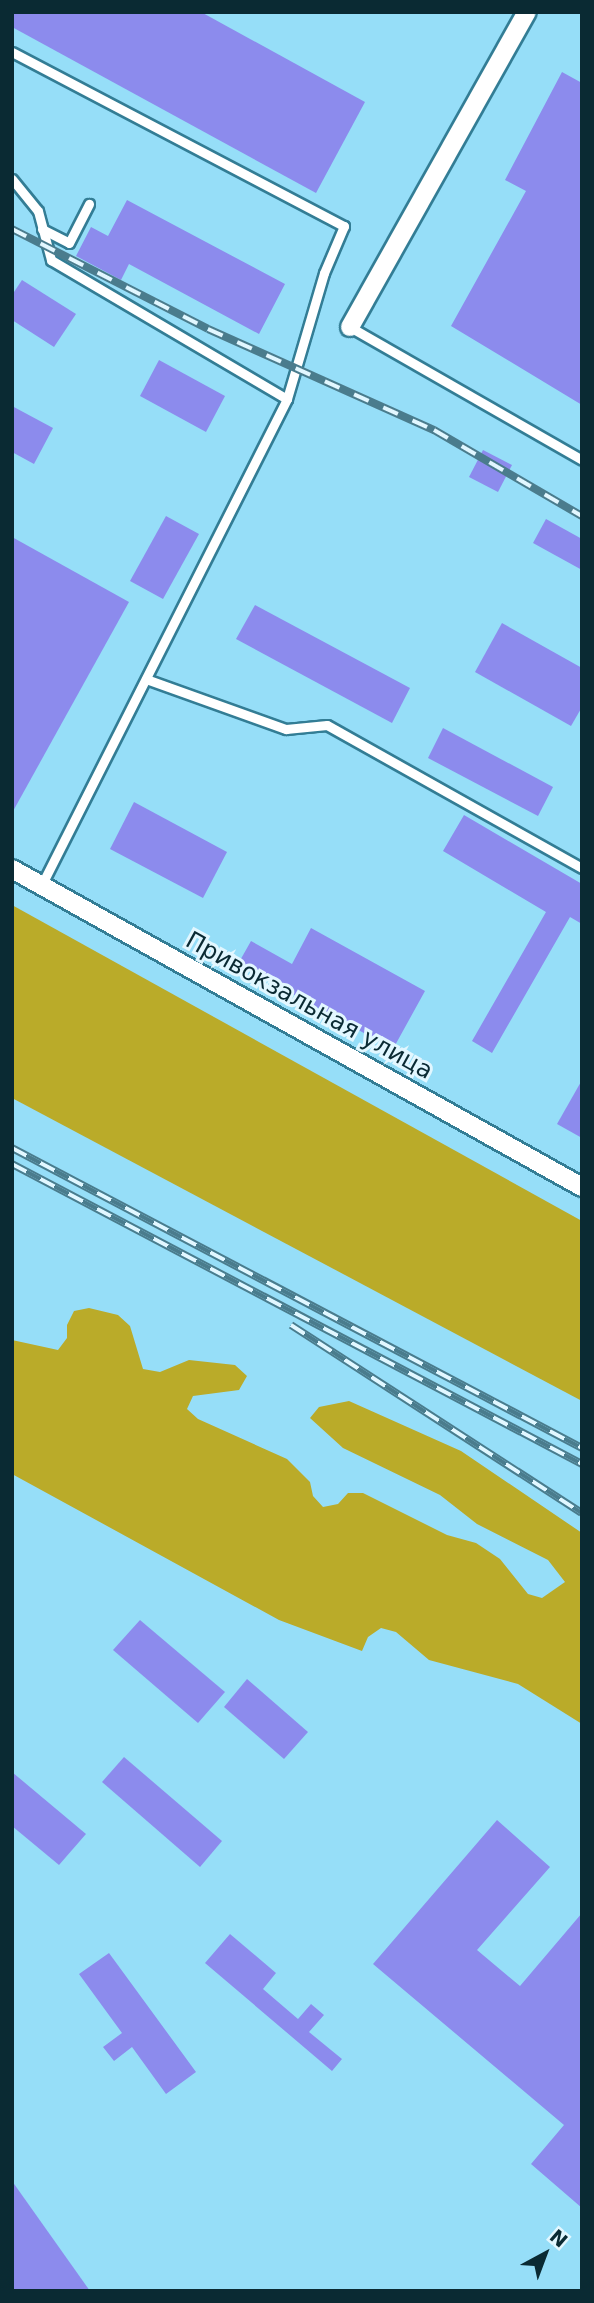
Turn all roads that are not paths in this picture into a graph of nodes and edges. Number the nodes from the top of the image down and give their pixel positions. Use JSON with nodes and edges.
{"nodes":[{"id":1,"x":527,"y":12,"type":"edge"},
{"id":2,"x":12,"y":52,"type":"edge"},
{"id":3,"x":12,"y":179,"type":"edge"},
{"id":4,"x":89,"y":204,"type":"dead end"},
{"id":5,"x":42,"y":229,"type":"junction"},
{"id":6,"x":350,"y":327,"type":"joint"},
{"id":7,"x":287,"y":399,"type":"junction"},
{"id":8,"x":582,"y":460,"type":"edge"},
{"id":9,"x":146,"y":679,"type":"junction"},
{"id":10,"x":582,"y":868,"type":"edge"},
{"id":11,"x":12,"y":869,"type":"edge"},
{"id":12,"x":42,"y":884,"type":"junction"},
{"id":13,"x":582,"y":1188,"type":"edge"}],
"edges":[{"from":1,"to":6,"type":"street"},
{"from":2,"to":7,"type":"lane"},
{"from":3,"to":5,"type":"lane"},
{"from":4,"to":5,"type":"lane"},
{"from":5,"to":7,"type":"lane"},
{"from":6,"to":8,"type":"lane"},
{"from":7,"to":9,"type":"lane"},
{"from":9,"to":10,"type":"lane"},
{"from":9,"to":12,"type":"lane"},
{"from":11,"to":12,"type":"street","name":"Привокзальная улица"},
{"from":12,"to":13,"type":"street","name":"Привокзальная улица"}]}
